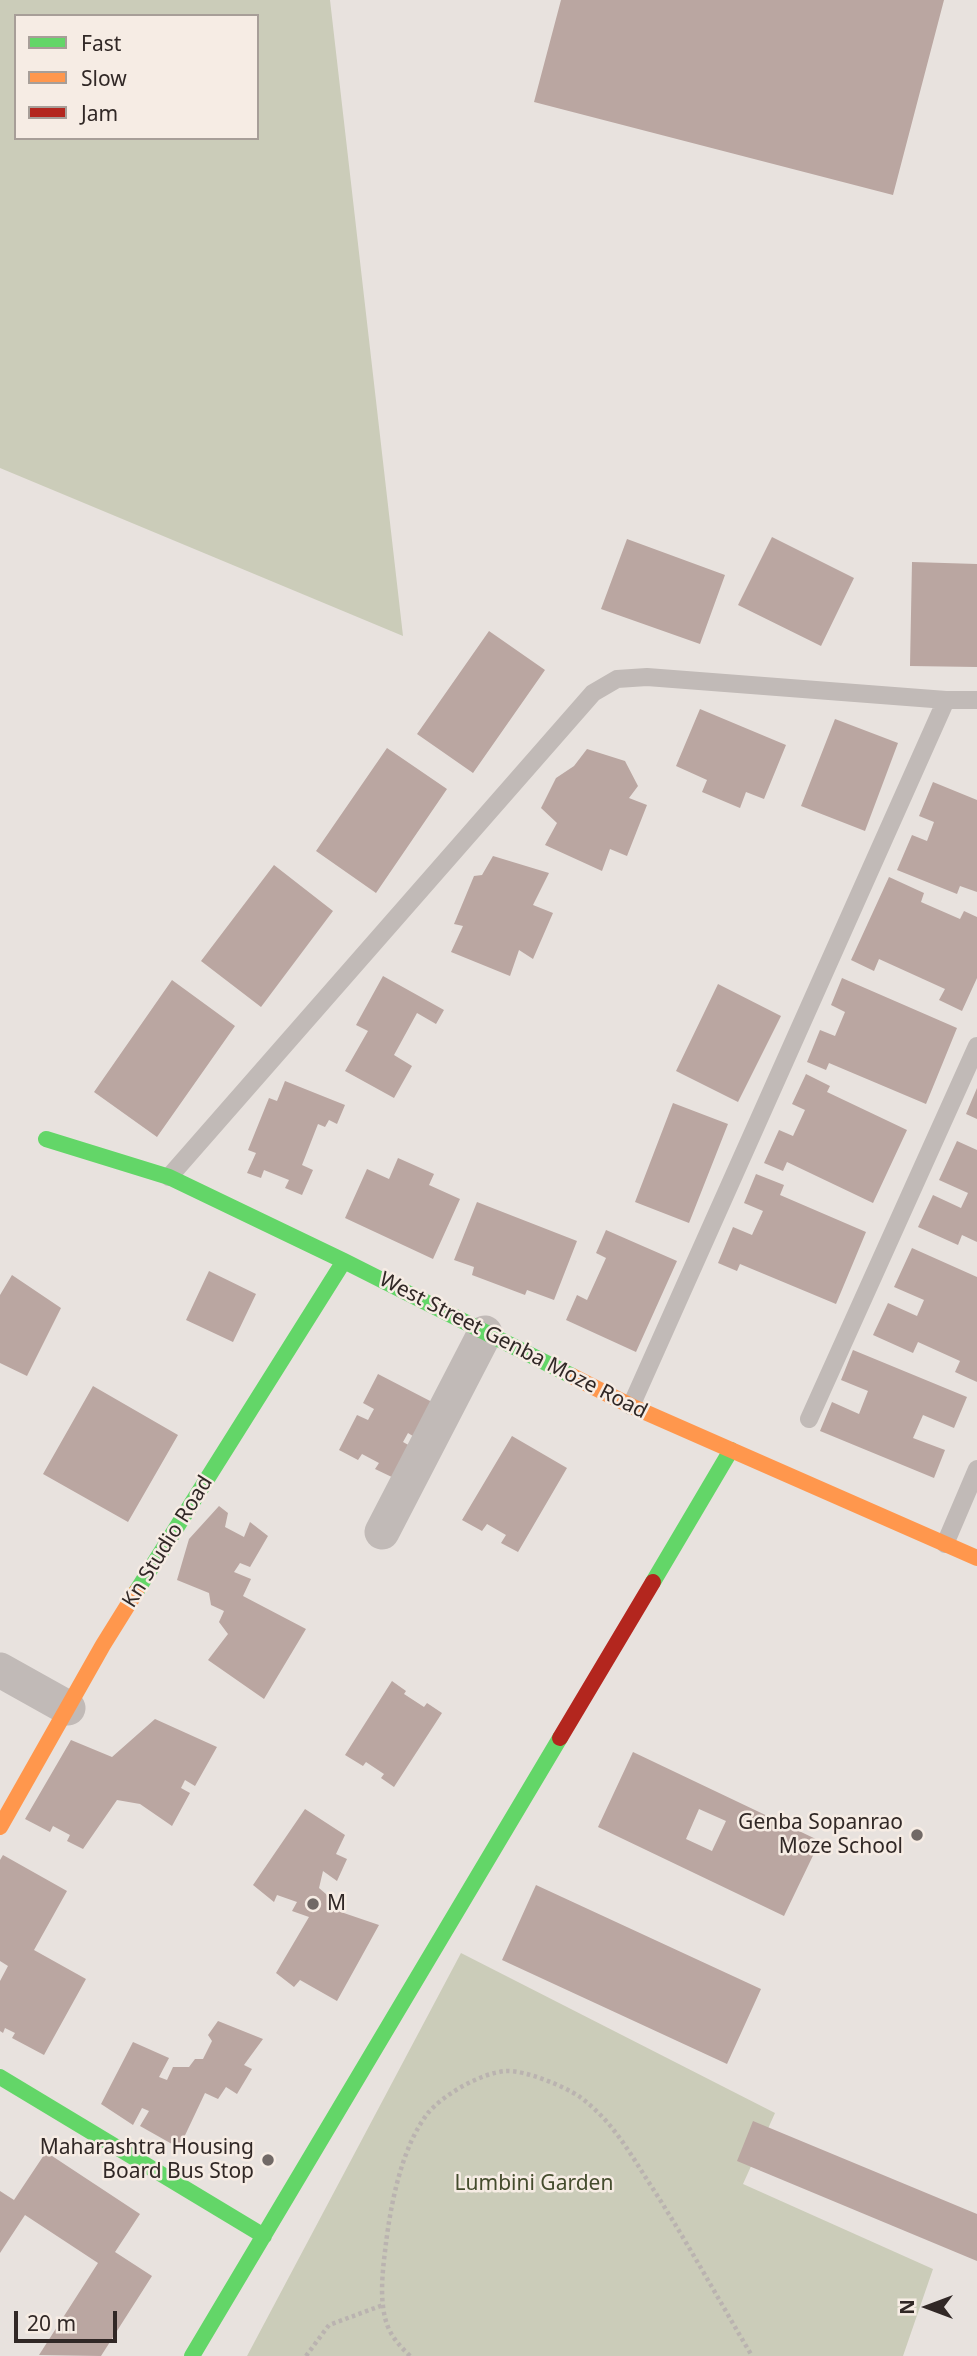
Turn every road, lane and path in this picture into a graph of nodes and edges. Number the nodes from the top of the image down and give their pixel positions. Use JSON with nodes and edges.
{"nodes":[{"id":1,"x":946,"y":700,"type":"junction"},
{"id":2,"x":977,"y":700,"type":"edge"},
{"id":3,"x":977,"y":1046,"type":"edge"},
{"id":4,"x":46,"y":1139,"type":"dead end"},
{"id":5,"x":169,"y":1177,"type":"junction"},
{"id":6,"x":344,"y":1261,"type":"junction"},
{"id":7,"x":485,"y":1333,"type":"junction"},
{"id":8,"x":631,"y":1406,"type":"junction"},
{"id":9,"x":809,"y":1419,"type":"dead end"},
{"id":10,"x":732,"y":1450,"type":"junction"},
{"id":11,"x":977,"y":1469,"type":"edge"},
{"id":12,"x":382,"y":1532,"type":"dead end"},
{"id":13,"x":945,"y":1544,"type":"junction"},
{"id":14,"x":977,"y":1559,"type":"edge"},
{"id":15,"x":0,"y":1670,"type":"edge"},
{"id":16,"x":68,"y":1708,"type":"junction"},
{"id":17,"x":0,"y":1827,"type":"edge"},
{"id":18,"x":0,"y":2077,"type":"edge"},
{"id":19,"x":264,"y":2236,"type":"junction"},
{"id":20,"x":383,"y":2305,"type":"junction"},
{"id":21,"x":192,"y":2356,"type":"edge"},
{"id":22,"x":306,"y":2356,"type":"edge"},
{"id":23,"x":410,"y":2356,"type":"edge"},
{"id":24,"x":752,"y":2356,"type":"edge"}],
"edges":[{"from":1,"to":2,"type":"lane"},
{"from":1,"to":5,"type":"lane"},
{"from":1,"to":8,"type":"lane"},
{"from":3,"to":9,"type":"lane"},
{"from":4,"to":5,"type":"street","name":"West Street Genba Moze Road"},
{"from":5,"to":6,"type":"street","name":"West Street Genba Moze Road"},
{"from":6,"to":7,"type":"street","name":"West Street Genba Moze Road"},
{"from":6,"to":16,"type":"street","name":"Kn Studio Road"},
{"from":7,"to":8,"type":"street","name":"West Street Genba Moze Road"},
{"from":7,"to":12,"type":"street"},
{"from":8,"to":10,"type":"street","name":"West Street Genba Moze Road"},
{"from":10,"to":13,"type":"street","name":"West Street Genba Moze Road"},
{"from":10,"to":19,"type":"street"},
{"from":11,"to":13,"type":"lane"},
{"from":13,"to":14,"type":"street","name":"West Street Genba Moze Road"},
{"from":15,"to":16,"type":"street"},
{"from":16,"to":17,"type":"street","name":"Kn Studio Road"},
{"from":18,"to":19,"type":"street"},
{"from":19,"to":21,"type":"street"},
{"from":20,"to":22,"type":"path"},
{"from":20,"to":23,"type":"path"},
{"from":20,"to":24,"type":"path"}]}
